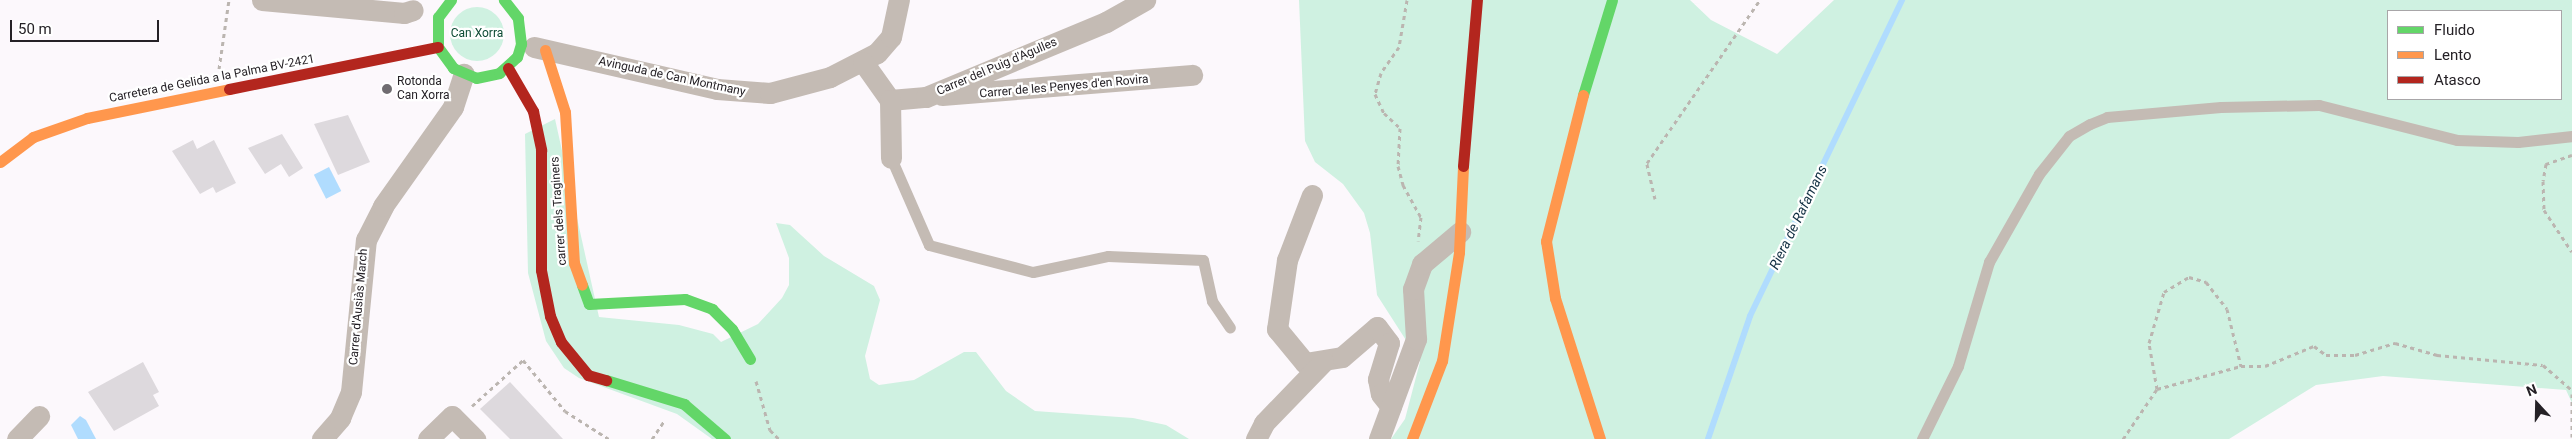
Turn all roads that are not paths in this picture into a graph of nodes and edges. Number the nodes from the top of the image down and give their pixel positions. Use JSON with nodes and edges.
{"nodes":[{"id":1,"x":262,"y":0,"type":"edge"},
{"id":2,"x":451,"y":0,"type":"edge"},
{"id":3,"x":504,"y":0,"type":"edge"},
{"id":4,"x":899,"y":0,"type":"edge"},
{"id":5,"x":1145,"y":0,"type":"edge"},
{"id":6,"x":1477,"y":0,"type":"edge"},
{"id":7,"x":1612,"y":0,"type":"edge"},
{"id":8,"x":402,"y":5,"type":"edge"},
{"id":9,"x":438,"y":17,"type":"junction"},
{"id":10,"x":521,"y":44,"type":"junction"},
{"id":11,"x":438,"y":48,"type":"junction"},
{"id":12,"x":544,"y":50,"type":"junction"},
{"id":13,"x":863,"y":62,"type":"junction"},
{"id":14,"x":508,"y":68,"type":"junction"},
{"id":15,"x":464,"y":74,"type":"junction"},
{"id":16,"x":1192,"y":75,"type":"dead end"},
{"id":17,"x":935,"y":93,"type":"junction"},
{"id":18,"x":890,"y":100,"type":"junction"},
{"id":19,"x":2572,"y":136,"type":"edge"},
{"id":20,"x":8,"y":150,"type":"edge"},
{"id":21,"x":891,"y":158,"type":"joint"},
{"id":22,"x":0,"y":162,"type":"edge"},
{"id":23,"x":1312,"y":195,"type":"dead end"},
{"id":24,"x":1460,"y":232,"type":"junction"},
{"id":25,"x":1230,"y":328,"type":"dead end"},
{"id":26,"x":750,"y":359,"type":"road end"},
{"id":27,"x":1323,"y":362,"type":"junction"},
{"id":28,"x":1392,"y":407,"type":"junction"},
{"id":29,"x":39,"y":416,"type":"dead end"},
{"id":30,"x":17,"y":439,"type":"edge"},
{"id":31,"x":322,"y":439,"type":"edge"},
{"id":32,"x":428,"y":439,"type":"edge"},
{"id":33,"x":474,"y":439,"type":"edge"},
{"id":34,"x":725,"y":439,"type":"edge"},
{"id":35,"x":1256,"y":439,"type":"edge"},
{"id":36,"x":1379,"y":439,"type":"edge"},
{"id":37,"x":1412,"y":439,"type":"edge"},
{"id":38,"x":1600,"y":439,"type":"edge"},
{"id":39,"x":1922,"y":439,"type":"edge"}],
"edges":[{"from":1,"to":8,"type":"street"},
{"from":2,"to":9,"type":"street"},
{"from":3,"to":10,"type":"street"},
{"from":4,"to":13,"type":"street","name":"Avinguda de Can Montmany"},
{"from":5,"to":17,"type":"street","name":"Carrer del Puig d'Agulles"},
{"from":6,"to":24,"type":"street"},
{"from":7,"to":38,"type":"street"},
{"from":8,"to":9,"type":"street"},
{"from":9,"to":11,"type":"street"},
{"from":10,"to":12,"type":"street","name":"Avinguda de Can Montmany"},
{"from":10,"to":14,"type":"street"},
{"from":11,"to":15,"type":"street"},
{"from":11,"to":20,"type":"street","name":"Carretera de Gelida a la Palma BV-2421"},
{"from":12,"to":13,"type":"street","name":"Avinguda de Can Montmany"},
{"from":12,"to":26,"type":"street","name":"carrer dels Traginers"},
{"from":13,"to":18,"type":"street"},
{"from":14,"to":15,"type":"street"},
{"from":14,"to":34,"type":"street"},
{"from":15,"to":31,"type":"street","name":"Carrer d'Ausiàs March"},
{"from":16,"to":17,"type":"street","name":"Carrer de les Penyes d'en Rovira"},
{"from":17,"to":18,"type":"street","name":"Carrer del Puig d'Agulles"},
{"from":18,"to":21,"type":"street"},
{"from":19,"to":39,"type":"lane"},
{"from":20,"to":22,"type":"street","name":"Carretera de Gelida a la Palma BV-2421"},
{"from":21,"to":25,"type":"lane"},
{"from":23,"to":27,"type":"street"},
{"from":24,"to":28,"type":"street"},
{"from":24,"to":37,"type":"street"},
{"from":27,"to":28,"type":"street"},
{"from":27,"to":35,"type":"street"},
{"from":28,"to":36,"type":"street"},
{"from":29,"to":30,"type":"street"},
{"from":32,"to":33,"type":"street"}]}
